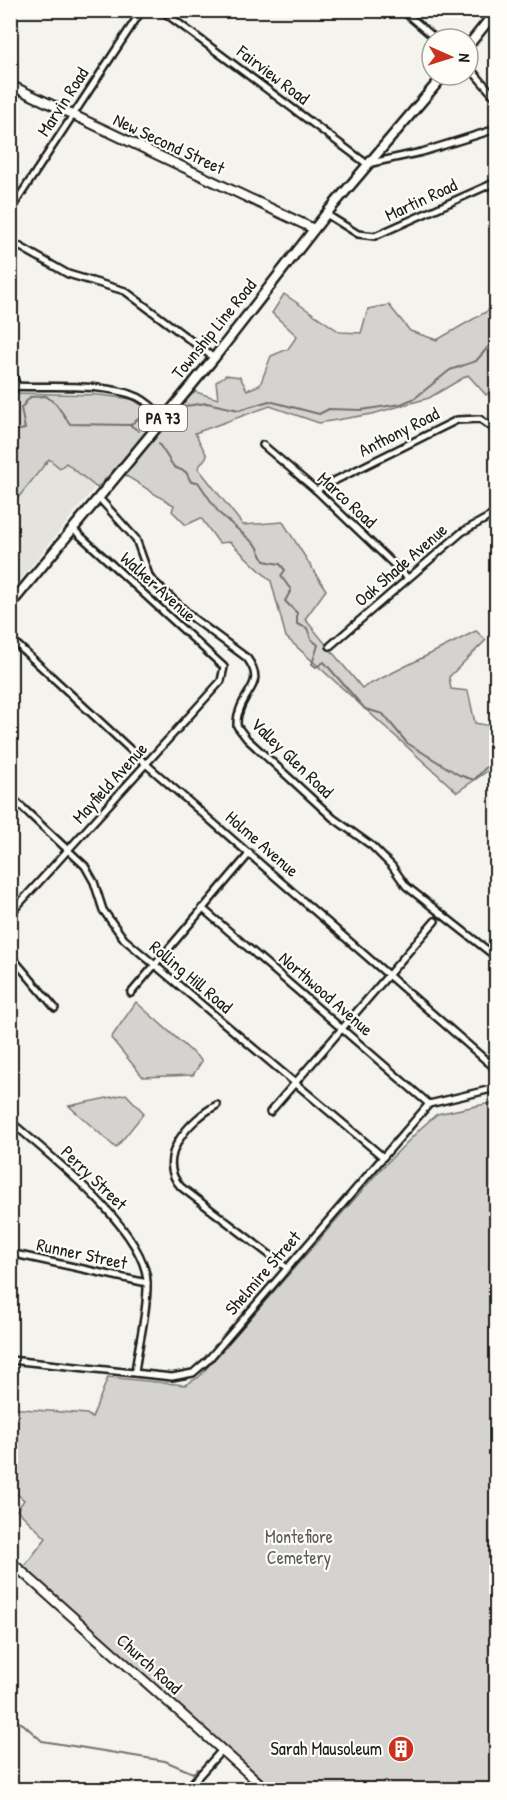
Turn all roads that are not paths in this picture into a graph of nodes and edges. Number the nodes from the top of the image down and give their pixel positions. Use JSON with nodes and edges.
{"nodes":[{"id":1,"x":142,"y":10,"type":"edge"},
{"id":2,"x":161,"y":10,"type":"edge"},
{"id":3,"x":402,"y":10,"type":"edge"},
{"id":4,"x":496,"y":11,"type":"edge"},
{"id":5,"x":422,"y":27,"type":"edge"},
{"id":6,"x":480,"y":31,"type":"edge"},
{"id":7,"x":480,"y":80,"type":"edge"},
{"id":8,"x":10,"y":85,"type":"edge"},
{"id":9,"x":434,"y":87,"type":"edge"},
{"id":10,"x":496,"y":98,"type":"edge"},
{"id":11,"x":72,"y":115,"type":"junction"},
{"id":12,"x":496,"y":129,"type":"edge"},
{"id":13,"x":367,"y":164,"type":"junction"},
{"id":14,"x":496,"y":182,"type":"edge"},
{"id":15,"x":10,"y":211,"type":"edge"},
{"id":16,"x":326,"y":214,"type":"junction"},
{"id":17,"x":314,"y":230,"type":"junction"},
{"id":18,"x":10,"y":241,"type":"edge"},
{"id":19,"x":214,"y":358,"type":"junction"},
{"id":20,"x":10,"y":364,"type":"edge"},
{"id":21,"x":14,"y":386,"type":"edge"},
{"id":22,"x":164,"y":418,"type":"junction"},
{"id":23,"x":496,"y":430,"type":"edge"},
{"id":24,"x":263,"y":445,"type":"dead end"},
{"id":25,"x":316,"y":490,"type":"junction"},
{"id":26,"x":99,"y":498,"type":"junction"},
{"id":27,"x":496,"y":513,"type":"edge"},
{"id":28,"x":73,"y":529,"type":"junction"},
{"id":29,"x":408,"y":578,"type":"junction"},
{"id":30,"x":10,"y":604,"type":"edge"},
{"id":31,"x":10,"y":638,"type":"edge"},
{"id":32,"x":330,"y":646,"type":"dead end"},
{"id":33,"x":224,"y":667,"type":"joint"},
{"id":34,"x":147,"y":765,"type":"junction"},
{"id":35,"x":10,"y":796,"type":"edge"},
{"id":36,"x":69,"y":850,"type":"junction"},
{"id":37,"x":250,"y":853,"type":"junction"},
{"id":38,"x":202,"y":908,"type":"junction"},
{"id":39,"x":10,"y":914,"type":"edge"},
{"id":40,"x":435,"y":921,"type":"dead end"},
{"id":41,"x":10,"y":955,"type":"edge"},
{"id":42,"x":496,"y":957,"type":"edge"},
{"id":43,"x":153,"y":964,"type":"junction"},
{"id":44,"x":390,"y":973,"type":"junction"},
{"id":45,"x":130,"y":993,"type":"dead end"},
{"id":46,"x":56,"y":1008,"type":"dead end"},
{"id":47,"x":343,"y":1028,"type":"junction"},
{"id":48,"x":496,"y":1069,"type":"edge"},
{"id":49,"x":294,"y":1084,"type":"junction"},
{"id":50,"x":496,"y":1088,"type":"edge"},
{"id":51,"x":429,"y":1104,"type":"junction"},
{"id":52,"x":217,"y":1105,"type":"dead end"},
{"id":53,"x":270,"y":1112,"type":"dead end"},
{"id":54,"x":10,"y":1121,"type":"edge"},
{"id":55,"x":383,"y":1157,"type":"junction"},
{"id":56,"x":10,"y":1253,"type":"edge"},
{"id":57,"x":287,"y":1268,"type":"junction"},
{"id":58,"x":147,"y":1283,"type":"junction"},
{"id":59,"x":10,"y":1360,"type":"edge"},
{"id":60,"x":135,"y":1373,"type":"junction"},
{"id":61,"x":10,"y":1561,"type":"edge"},
{"id":62,"x":222,"y":1750,"type":"junction"},
{"id":63,"x":186,"y":1790,"type":"edge"},
{"id":64,"x":267,"y":1790,"type":"edge"}],
"edges":[{"from":1,"to":11,"type":"street","name":"Marvin Road"},
{"from":2,"to":13,"type":"street","name":"Fairview Road"},
{"from":3,"to":5,"type":"street"},
{"from":4,"to":6,"type":"main road"},
{"from":7,"to":10,"type":"street"},
{"from":8,"to":11,"type":"street","name":"New Second Street"},
{"from":9,"to":13,"type":"main road","name":"Township Line Road","number":"PA 73"},
{"from":11,"to":15,"type":"street","name":"Marvin Road"},
{"from":11,"to":17,"type":"street","name":"New Second Street"},
{"from":12,"to":13,"type":"street"},
{"from":13,"to":16,"type":"main road","name":"Township Line Road","number":"PA 73"},
{"from":14,"to":16,"type":"street","name":"Martin Road"},
{"from":16,"to":17,"type":"main road","name":"Township Line Road","number":"PA 73"},
{"from":17,"to":19,"type":"main road","name":"Township Line Road","number":"PA 73"},
{"from":18,"to":19,"type":"street"},
{"from":19,"to":22,"type":"main road","name":"Township Line Road","number":"PA 73"},
{"from":20,"to":21,"type":"street"},
{"from":21,"to":22,"type":"street"},
{"from":22,"to":26,"type":"main road","name":"Township Line Road","number":"PA 73"},
{"from":23,"to":25,"type":"street","name":"Anthony Road"},
{"from":24,"to":25,"type":"street","name":"Marco Road"},
{"from":25,"to":29,"type":"street","name":"Marco Road"},
{"from":26,"to":28,"type":"main road","name":"Township Line Road","number":"PA 73"},
{"from":26,"to":42,"type":"street","name":"Valley Glen Road"},
{"from":27,"to":29,"type":"street","name":"Oak Shade Avenue"},
{"from":28,"to":30,"type":"main road","name":"Township Line Road","number":"PA 73"},
{"from":28,"to":33,"type":"street","name":"Walker Avenue"},
{"from":29,"to":32,"type":"street","name":"Oak Shade Avenue"},
{"from":31,"to":34,"type":"street","name":"Holme Avenue"},
{"from":33,"to":34,"type":"street","name":"Mayfield Avenue"},
{"from":34,"to":36,"type":"street","name":"Mayfield Avenue"},
{"from":34,"to":37,"type":"street","name":"Holme Avenue"},
{"from":35,"to":36,"type":"street","name":"Rolling Hill Road"},
{"from":36,"to":39,"type":"street","name":"Mayfield Avenue"},
{"from":36,"to":43,"type":"street","name":"Rolling Hill Road"},
{"from":37,"to":38,"type":"street"},
{"from":37,"to":44,"type":"street","name":"Holme Avenue"},
{"from":38,"to":43,"type":"street"},
{"from":38,"to":47,"type":"street","name":"Northwood Avenue"},
{"from":40,"to":44,"type":"street"},
{"from":41,"to":46,"type":"street"},
{"from":43,"to":45,"type":"street"},
{"from":43,"to":49,"type":"street","name":"Rolling Hill Road"},
{"from":44,"to":47,"type":"street"},
{"from":44,"to":48,"type":"street","name":"Holme Avenue"},
{"from":47,"to":49,"type":"street"},
{"from":47,"to":51,"type":"street","name":"Northwood Avenue"},
{"from":49,"to":53,"type":"street"},
{"from":49,"to":55,"type":"street","name":"Rolling Hill Road"},
{"from":50,"to":51,"type":"street"},
{"from":51,"to":55,"type":"street","name":"Shelmire Street"},
{"from":52,"to":57,"type":"street"},
{"from":54,"to":58,"type":"street","name":"Perry Street"},
{"from":55,"to":57,"type":"street","name":"Shelmire Street"},
{"from":56,"to":58,"type":"street","name":"Runner Street"},
{"from":57,"to":60,"type":"street","name":"Shelmire Street"},
{"from":58,"to":60,"type":"street","name":"Perry Street"},
{"from":59,"to":60,"type":"street","name":"Shelmire Street"},
{"from":61,"to":62,"type":"street","name":"Church Road"},
{"from":62,"to":63,"type":"street"},
{"from":62,"to":64,"type":"street","name":"Church Road"}]}
